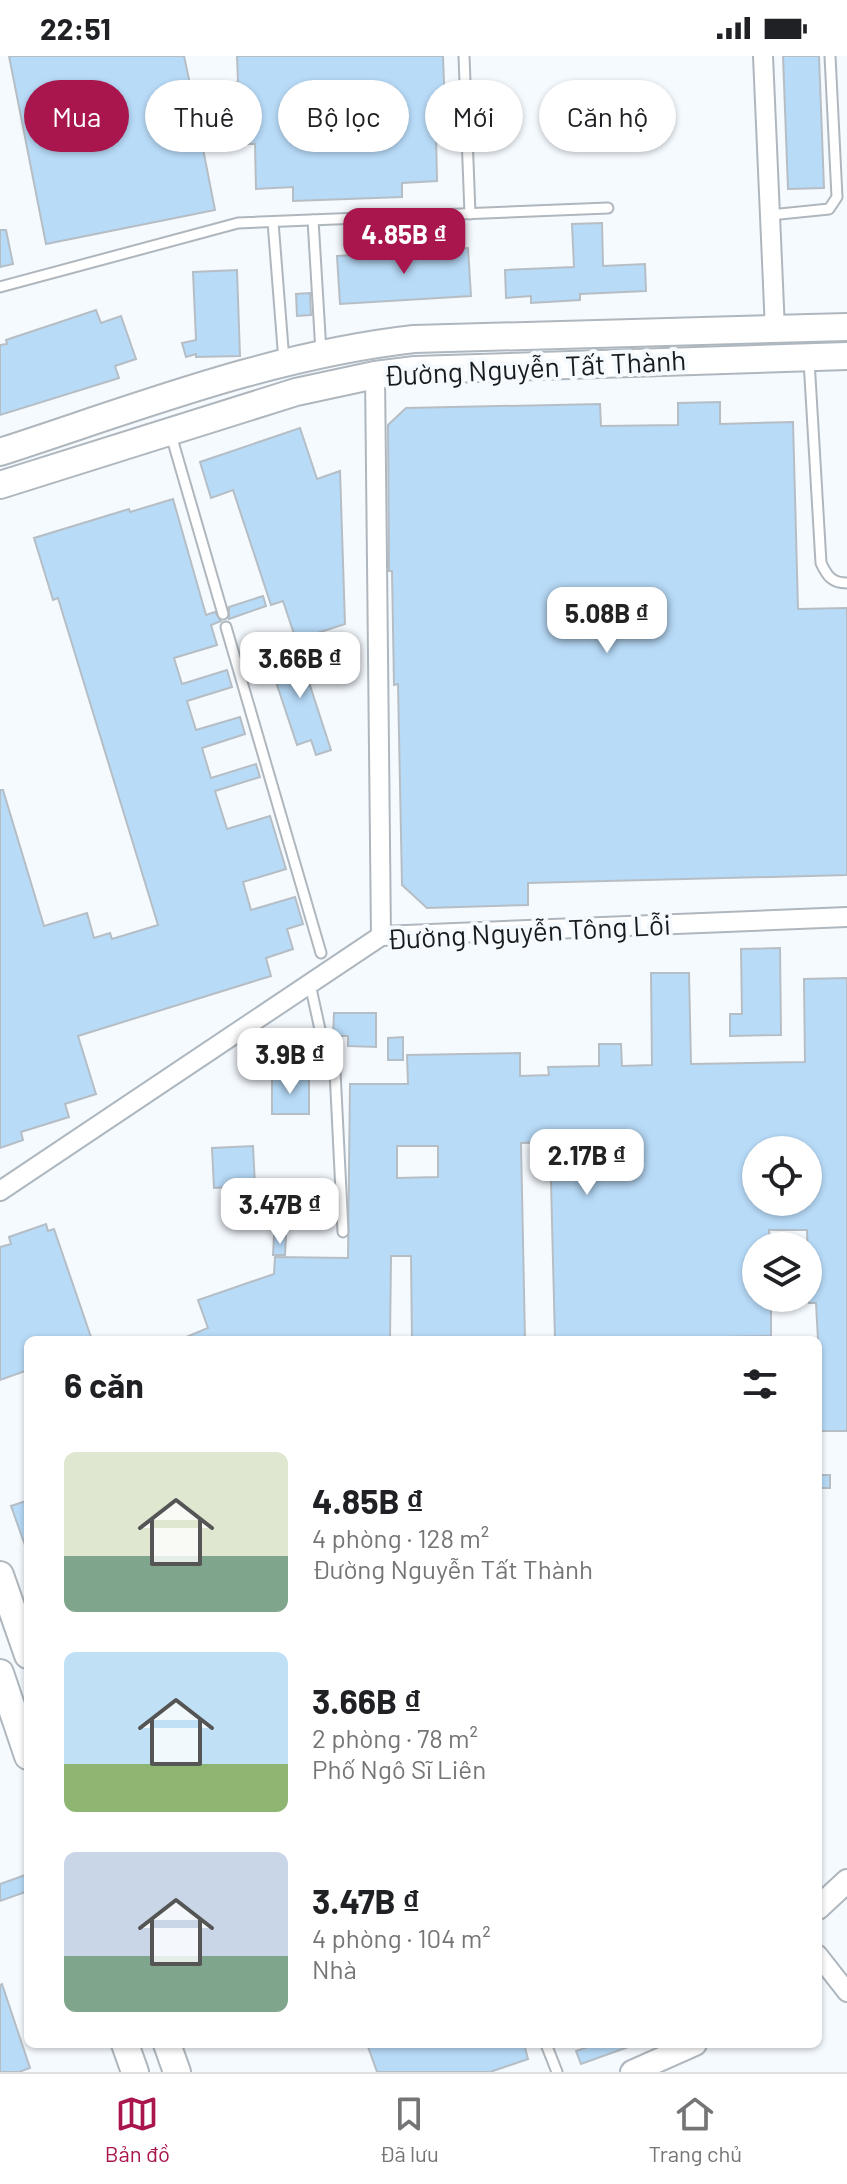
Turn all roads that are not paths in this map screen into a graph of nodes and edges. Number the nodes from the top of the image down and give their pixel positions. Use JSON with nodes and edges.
{"nodes":[{"id":1,"x":464,"y":56,"type":"edge"},
{"id":2,"x":763,"y":56,"type":"edge"},
{"id":3,"x":830,"y":56,"type":"edge"},
{"id":4,"x":608,"y":208,"type":"dead end"},
{"id":5,"x":470,"y":214,"type":"junction"},
{"id":6,"x":770,"y":215,"type":"junction"},
{"id":7,"x":313,"y":220,"type":"junction"},
{"id":8,"x":273,"y":222,"type":"junction"},
{"id":9,"x":0,"y":287,"type":"edge"},
{"id":10,"x":847,"y":327,"type":"edge"},
{"id":11,"x":775,"y":330,"type":"junction"},
{"id":12,"x":370,"y":344,"type":"junction"},
{"id":13,"x":321,"y":353,"type":"junction"},
{"id":14,"x":847,"y":356,"type":"edge"},
{"id":15,"x":809,"y":357,"type":"junction"},
{"id":16,"x":284,"y":361,"type":"junction"},
{"id":17,"x":375,"y":375,"type":"junction"},
{"id":18,"x":170,"y":432,"type":"junction"},
{"id":19,"x":0,"y":452,"type":"edge"},
{"id":20,"x":0,"y":485,"type":"edge"},
{"id":21,"x":847,"y":583,"type":"edge"},
{"id":22,"x":223,"y":614,"type":"dead end"},
{"id":23,"x":226,"y":627,"type":"dead end"},
{"id":24,"x":847,"y":917,"type":"edge"},
{"id":25,"x":381,"y":936,"type":"junction"},
{"id":26,"x":321,"y":953,"type":"dead end"},
{"id":27,"x":310,"y":984,"type":"junction"},
{"id":28,"x":0,"y":1191,"type":"edge"},
{"id":29,"x":343,"y":1232,"type":"dead end"},
{"id":30,"x":0,"y":1575,"type":"edge"},
{"id":31,"x":24,"y":1644,"type":"edge"},
{"id":32,"x":0,"y":1673,"type":"edge"},
{"id":33,"x":24,"y":1744,"type":"edge"},
{"id":34,"x":847,"y":1881,"type":"edge"},
{"id":35,"x":822,"y":1904,"type":"edge"},
{"id":36,"x":822,"y":1960,"type":"edge"},
{"id":37,"x":847,"y":1992,"type":"edge"},
{"id":38,"x":126,"y":2048,"type":"edge"},
{"id":39,"x":168,"y":2048,"type":"edge"},
{"id":40,"x":548,"y":2048,"type":"edge"},
{"id":41,"x":686,"y":2048,"type":"edge"},
{"id":42,"x":135,"y":2072,"type":"edge"},
{"id":43,"x":177,"y":2072,"type":"edge"},
{"id":44,"x":557,"y":2072,"type":"edge"},
{"id":45,"x":632,"y":2072,"type":"edge"}],
"edges":[{"from":1,"to":5,"type":"lane"},
{"from":2,"to":6,"type":"street"},
{"from":3,"to":6,"type":"lane"},
{"from":4,"to":5,"type":"lane"},
{"from":5,"to":7,"type":"lane"},
{"from":6,"to":11,"type":"street"},
{"from":7,"to":8,"type":"lane"},
{"from":7,"to":13,"type":"lane"},
{"from":8,"to":9,"type":"lane"},
{"from":8,"to":16,"type":"lane"},
{"from":10,"to":11,"type":"main road","name":"Đường Nguyễn Tất Thành"},
{"from":11,"to":12,"type":"main road","name":"Đường Nguyễn Tất Thành"},
{"from":12,"to":13,"type":"main road","name":"Đường Nguyễn Tất Thành"},
{"from":12,"to":17,"type":"main road"},
{"from":13,"to":16,"type":"main road","name":"Đường Nguyễn Tất Thành"},
{"from":14,"to":15,"type":"main road","name":"Đường Nguyễn Tất Thành"},
{"from":15,"to":17,"type":"main road","name":"Đường Nguyễn Tất Thành"},
{"from":15,"to":21,"type":"lane"},
{"from":16,"to":19,"type":"main road","name":"Đường Nguyễn Tất Thành"},
{"from":17,"to":18,"type":"main road","name":"Đường Nguyễn Tất Thành"},
{"from":17,"to":25,"type":"street"},
{"from":18,"to":20,"type":"main road","name":"Đường Nguyễn Tất Thành"},
{"from":18,"to":22,"type":"lane"},
{"from":23,"to":26,"type":"lane"},
{"from":24,"to":25,"type":"street","name":"Đường Nguyễn Tông Lỗi"},
{"from":25,"to":27,"type":"street","name":"Đường Nguyễn Tông Lỗi"},
{"from":27,"to":28,"type":"street","name":"Đường Nguyễn Tông Lỗi"},
{"from":27,"to":29,"type":"lane"},
{"from":30,"to":31,"type":"main road"},
{"from":32,"to":33,"type":"main road"},
{"from":34,"to":35,"type":"street"},
{"from":36,"to":37,"type":"street"},
{"from":38,"to":42,"type":"main road"},
{"from":39,"to":43,"type":"main road"},
{"from":40,"to":44,"type":"lane"},
{"from":41,"to":45,"type":"street"}]}
